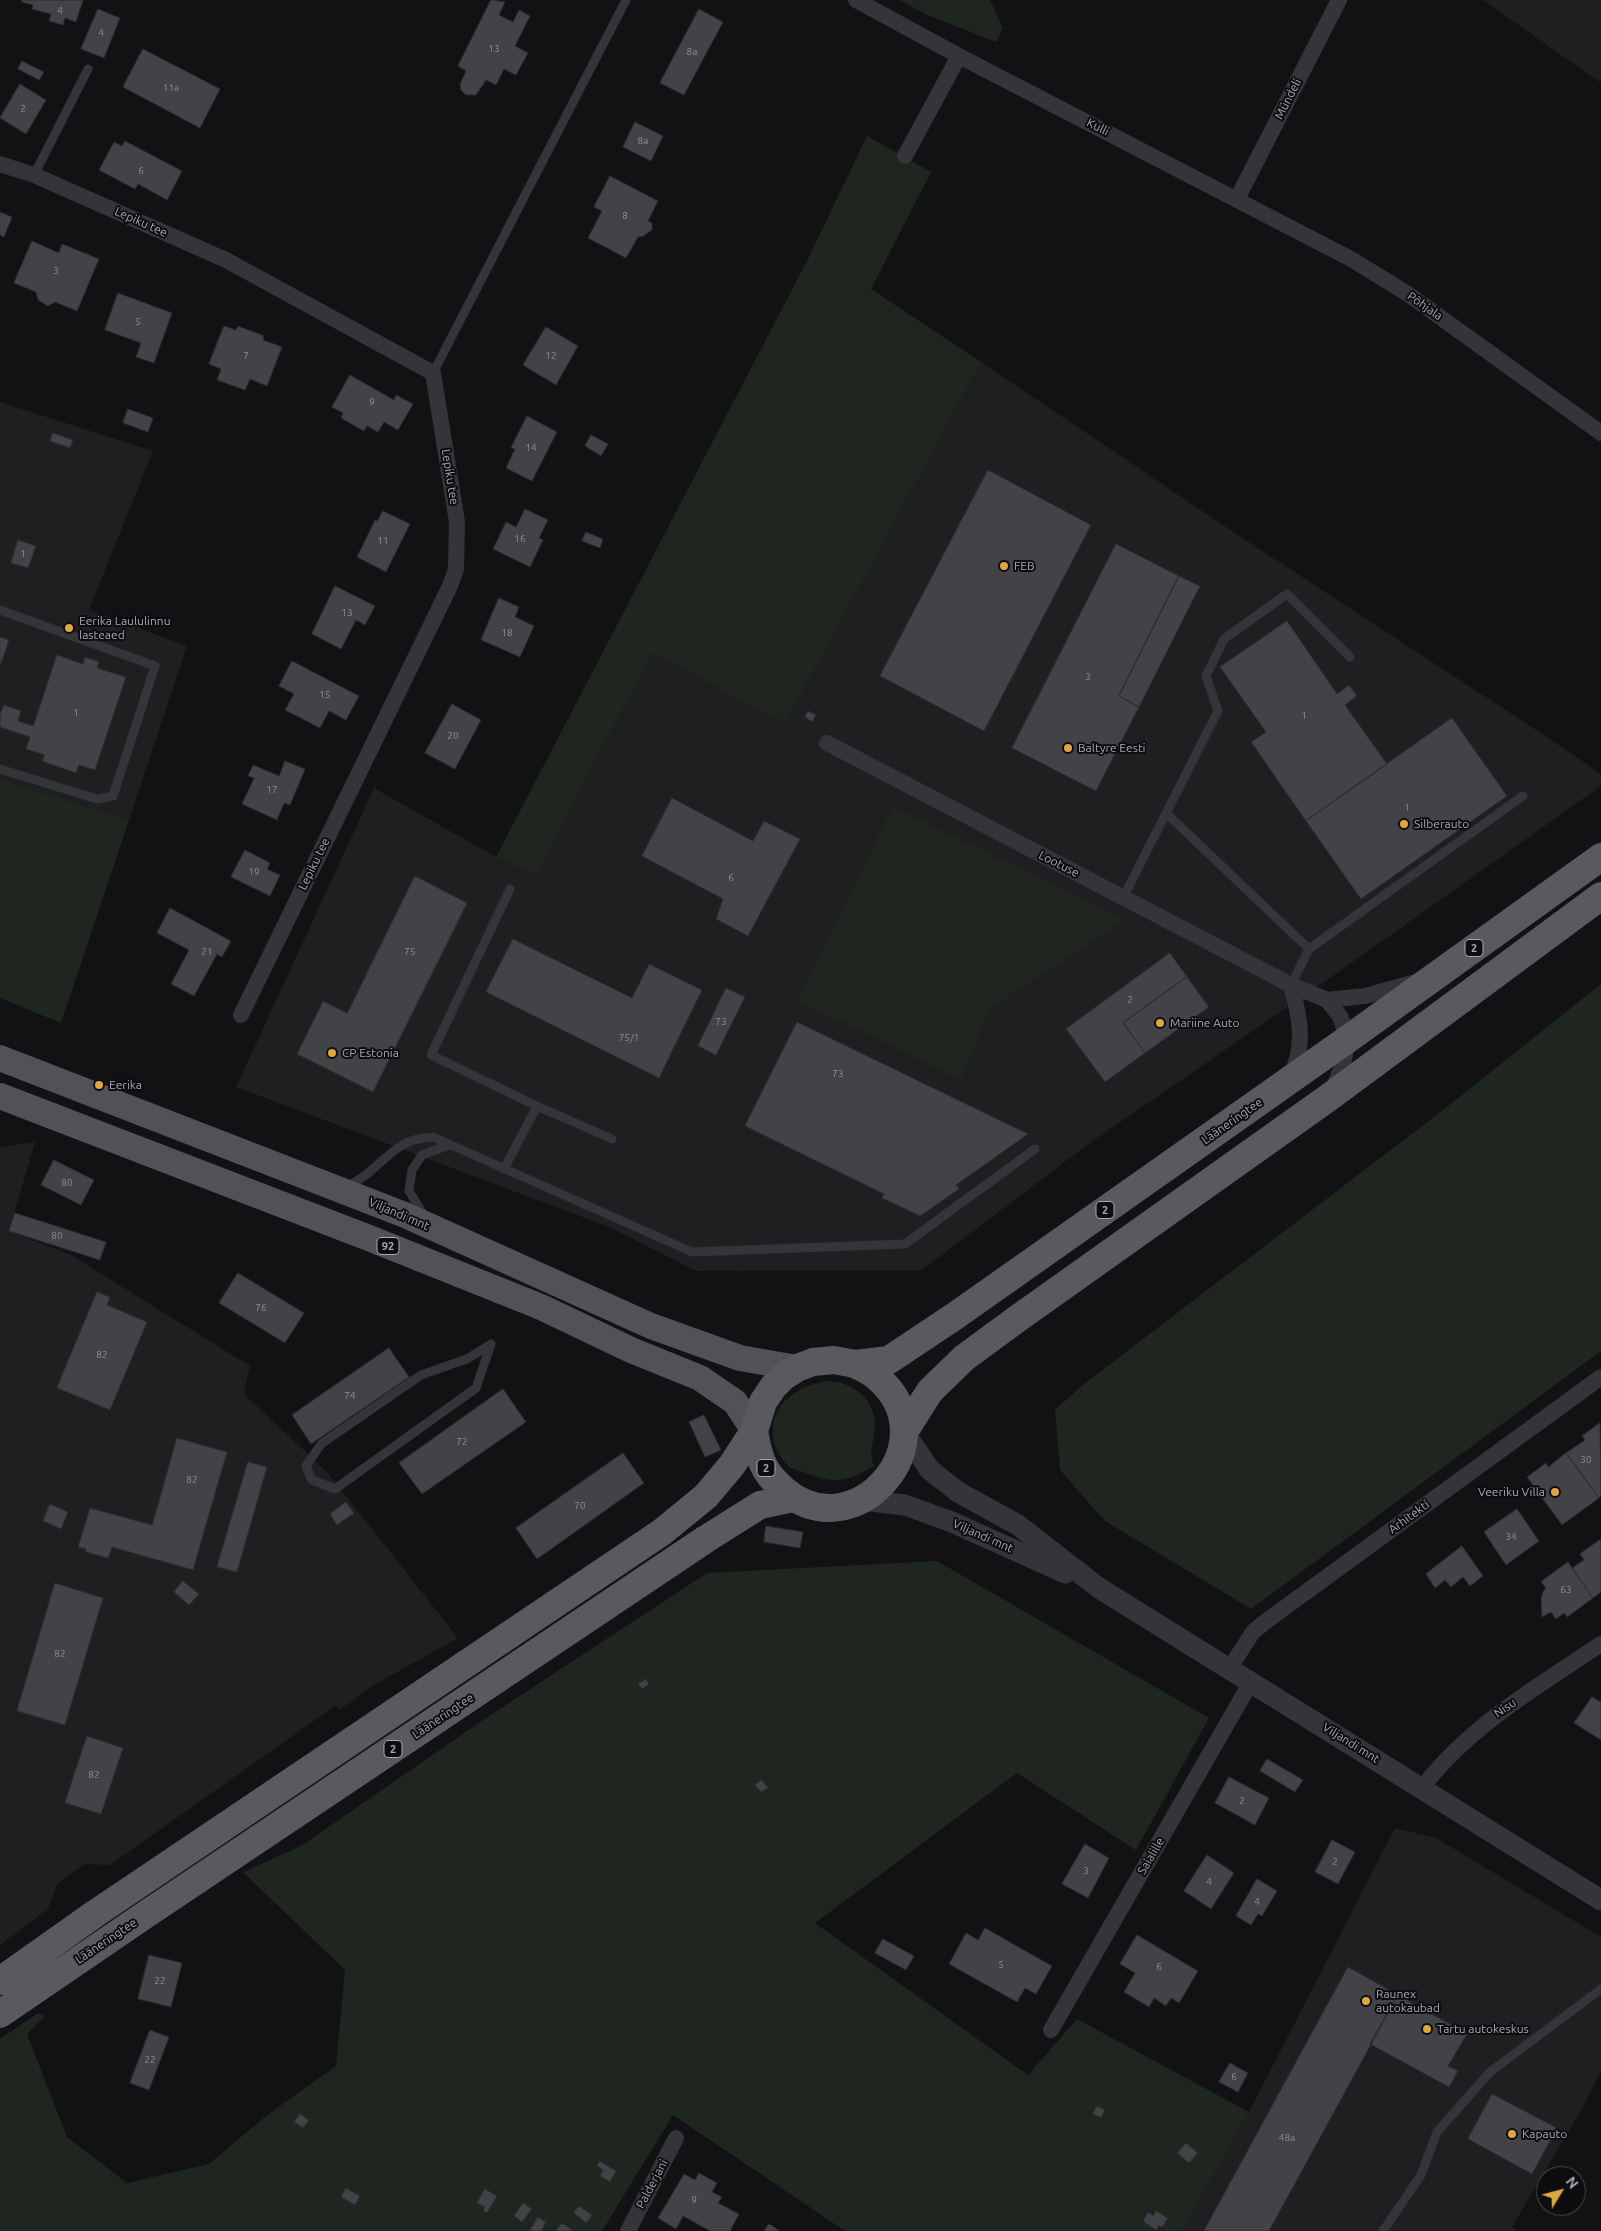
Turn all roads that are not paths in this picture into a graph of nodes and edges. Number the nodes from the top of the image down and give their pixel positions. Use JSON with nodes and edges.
{"nodes":[{"id":1,"x":626,"y":0,"type":"edge"},
{"id":2,"x":856,"y":0,"type":"edge"},
{"id":3,"x":1340,"y":0,"type":"edge"},
{"id":4,"x":960,"y":56,"type":"junction"},
{"id":5,"x":88,"y":69,"type":"dead end"},
{"id":6,"x":905,"y":156,"type":"dead end"},
{"id":7,"x":0,"y":164,"type":"edge"},
{"id":8,"x":34,"y":175,"type":"junction"},
{"id":9,"x":1237,"y":199,"type":"junction"},
{"id":10,"x":433,"y":373,"type":"junction"},
{"id":11,"x":1601,"y":433,"type":"edge"},
{"id":12,"x":0,"y":610,"type":"edge"},
{"id":13,"x":1350,"y":657,"type":"dead end"},
{"id":14,"x":827,"y":743,"type":"dead end"},
{"id":15,"x":0,"y":768,"type":"edge"},
{"id":16,"x":1523,"y":796,"type":"dead end"},
{"id":17,"x":1166,"y":813,"type":"junction"},
{"id":18,"x":1601,"y":857,"type":"edge"},
{"id":19,"x":510,"y":889,"type":"dead end"},
{"id":20,"x":1601,"y":896,"type":"edge"},
{"id":21,"x":1123,"y":898,"type":"junction"},
{"id":22,"x":1309,"y":949,"type":"junction"},
{"id":23,"x":1437,"y":975,"type":"junction"},
{"id":24,"x":1291,"y":985,"type":"junction"},
{"id":25,"x":1327,"y":1000,"type":"junction"},
{"id":26,"x":241,"y":1015,"type":"dead end"},
{"id":27,"x":1348,"y":1039,"type":"junction"},
{"id":28,"x":0,"y":1058,"type":"edge"},
{"id":29,"x":1282,"y":1086,"type":"junction"},
{"id":30,"x":0,"y":1096,"type":"edge"},
{"id":31,"x":1328,"y":1098,"type":"junction"},
{"id":32,"x":536,"y":1106,"type":"junction"},
{"id":33,"x":612,"y":1139,"type":"dead end"},
{"id":34,"x":449,"y":1144,"type":"junction"},
{"id":35,"x":1036,"y":1149,"type":"dead end"},
{"id":36,"x":504,"y":1169,"type":"junction"},
{"id":37,"x":337,"y":1189,"type":"junction"},
{"id":38,"x":432,"y":1228,"type":"junction"},
{"id":39,"x":491,"y":1344,"type":"joint"},
{"id":40,"x":855,"y":1364,"type":"junction"},
{"id":41,"x":796,"y":1368,"type":"junction"},
{"id":42,"x":1601,"y":1377,"type":"edge"},
{"id":43,"x":754,"y":1431,"type":"junction"},
{"id":44,"x":904,"y":1432,"type":"junction"},
{"id":45,"x":792,"y":1498,"type":"junction"},
{"id":46,"x":862,"y":1500,"type":"junction"},
{"id":47,"x":1099,"y":1588,"type":"junction"},
{"id":48,"x":1601,"y":1644,"type":"edge"},
{"id":49,"x":1229,"y":1669,"type":"junction"},
{"id":50,"x":1251,"y":1682,"type":"junction"},
{"id":51,"x":1422,"y":1788,"type":"junction"},
{"id":52,"x":1601,"y":1900,"type":"edge"},
{"id":53,"x":0,"y":1981,"type":"edge"},
{"id":54,"x":1601,"y":1989,"type":"edge"},
{"id":55,"x":0,"y":2014,"type":"edge"},
{"id":56,"x":1050,"y":2030,"type":"dead end"},
{"id":57,"x":676,"y":2138,"type":"dead end"},
{"id":58,"x":628,"y":2231,"type":"edge"},
{"id":59,"x":1383,"y":2231,"type":"edge"}],
"edges":[{"from":1,"to":10,"type":"lane"},
{"from":2,"to":4,"type":"street","name":"Kulli"},
{"from":3,"to":9,"type":"street","name":"Mündeli"},
{"from":4,"to":6,"type":"street"},
{"from":4,"to":9,"type":"street","name":"Kulli"},
{"from":5,"to":8,"type":"lane"},
{"from":7,"to":8,"type":"street","name":"Lepiku tee"},
{"from":8,"to":10,"type":"street","name":"Lepiku tee"},
{"from":9,"to":11,"type":"street","name":"Põhjala"},
{"from":10,"to":26,"type":"street","name":"Lepiku tee"},
{"from":12,"to":15,"type":"lane"},
{"from":13,"to":17,"type":"lane"},
{"from":14,"to":21,"type":"street","name":"Lootuse"},
{"from":16,"to":22,"type":"lane"},
{"from":17,"to":21,"type":"lane"},
{"from":17,"to":22,"type":"lane"},
{"from":18,"to":23,"type":"highway","name":"Lääneringtee","number":"2"},
{"from":19,"to":32,"type":"lane"},
{"from":20,"to":31,"type":"highway","name":"Lääneringtee","number":"2"},
{"from":21,"to":24,"type":"street","name":"Lootuse"},
{"from":22,"to":24,"type":"lane"},
{"from":23,"to":25,"type":"street","name":"Lootuse"},
{"from":23,"to":27,"type":"highway","name":"Lääneringtee","number":"2"},
{"from":24,"to":25,"type":"street","name":"Lootuse"},
{"from":24,"to":29,"type":"street"},
{"from":25,"to":27,"type":"street"},
{"from":27,"to":29,"type":"highway","name":"Lääneringtee","number":"2"},
{"from":27,"to":31,"type":"street"},
{"from":28,"to":37,"type":"main road","name":"Viljandi mnt"},
{"from":29,"to":40,"type":"highway","name":"Lääneringtee","number":"2"},
{"from":30,"to":43,"type":"main road","number":"92"},
{"from":31,"to":44,"type":"highway","name":"Lääneringtee","number":"2"},
{"from":32,"to":33,"type":"lane"},
{"from":32,"to":36,"type":"lane"},
{"from":34,"to":36,"type":"lane"},
{"from":34,"to":37,"type":"lane"},
{"from":34,"to":38,"type":"lane"},
{"from":35,"to":36,"type":"lane"},
{"from":37,"to":38,"type":"main road","name":"Viljandi mnt"},
{"from":38,"to":41,"type":"main road","name":"Viljandi mnt"},
{"from":39,"to":39,"type":"lane"},
{"from":40,"to":41,"type":"highway","name":"Lääneringtee","number":"2"},
{"from":40,"to":44,"type":"highway","name":"Lääneringtee","number":"2"},
{"from":41,"to":43,"type":"highway","name":"Lääneringtee","number":"2"},
{"from":42,"to":49,"type":"street","name":"Arhitekti"},
{"from":43,"to":45,"type":"highway","name":"Lääneringtee","number":"2"},
{"from":43,"to":53,"type":"highway","name":"Lääneringtee","number":"2"},
{"from":44,"to":46,"type":"highway","name":"Lääneringtee","number":"2"},
{"from":44,"to":47,"type":"street","name":"Viljandi mnt"},
{"from":45,"to":46,"type":"highway","name":"Lääneringtee","number":"2"},
{"from":45,"to":55,"type":"highway","name":"Lääneringtee","number":"2"},
{"from":46,"to":47,"type":"street","name":"Viljandi mnt"},
{"from":47,"to":49,"type":"street","name":"Viljandi mnt"},
{"from":48,"to":51,"type":"street","name":"Nisu"},
{"from":49,"to":50,"type":"street","name":"Viljandi mnt"},
{"from":50,"to":51,"type":"street","name":"Viljandi mnt"},
{"from":50,"to":56,"type":"street","name":"Saialille"},
{"from":51,"to":52,"type":"street","name":"Viljandi mnt"},
{"from":54,"to":59,"type":"lane"},
{"from":57,"to":58,"type":"street","name":"Palderjani"}]}
